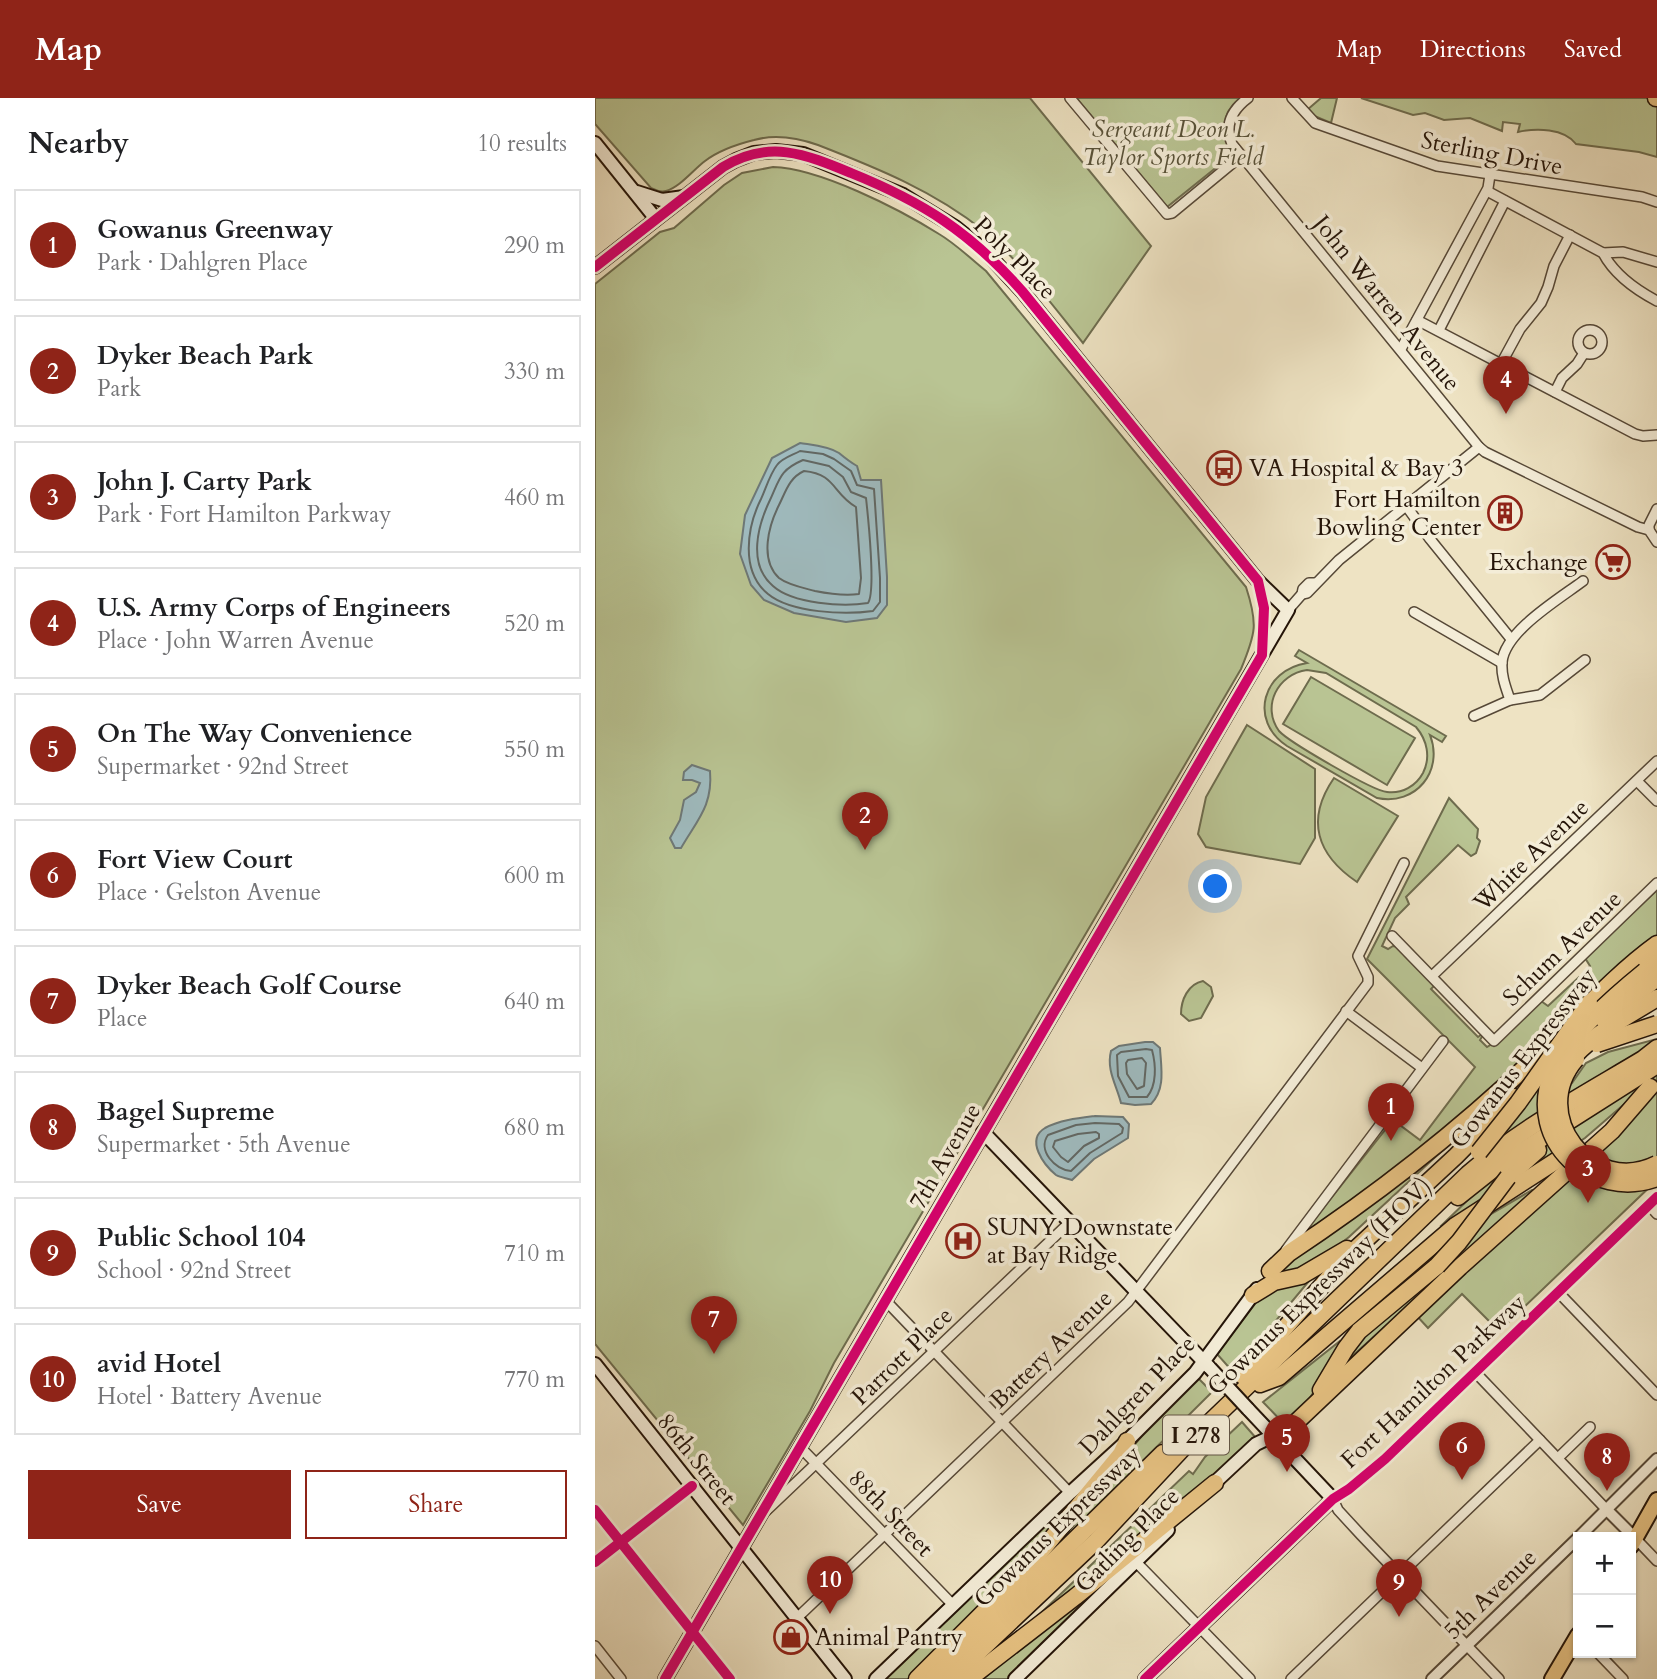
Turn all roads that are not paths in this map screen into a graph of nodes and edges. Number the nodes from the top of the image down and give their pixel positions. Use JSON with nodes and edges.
{"nodes":[{"id":1,"x":1070,"y":98,"type":"edge"},
{"id":2,"x":1248,"y":98,"type":"edge"},
{"id":3,"x":1292,"y":98,"type":"edge"},
{"id":4,"x":598,"y":151,"type":"edge"},
{"id":5,"x":1241,"y":156,"type":"junction"},
{"id":6,"x":1490,"y":176,"type":"junction"},
{"id":7,"x":634,"y":191,"type":"junction"},
{"id":8,"x":1487,"y":191,"type":"junction"},
{"id":9,"x":686,"y":196,"type":"junction"},
{"id":10,"x":1506,"y":201,"type":"junction"},
{"id":11,"x":1657,"y":202,"type":"edge"},
{"id":12,"x":656,"y":219,"type":"junction"},
{"id":13,"x":1570,"y":235,"type":"junction"},
{"id":14,"x":1603,"y":253,"type":"junction"},
{"id":15,"x":1657,"y":262,"type":"edge"},
{"id":16,"x":595,"y":267,"type":"edge"},
{"id":17,"x":1657,"y":301,"type":"edge"},
{"id":18,"x":1417,"y":320,"type":"junction"},
{"id":19,"x":1439,"y":330,"type":"junction"},
{"id":20,"x":1401,"y":349,"type":"junction"},
{"id":21,"x":1584,"y":352,"type":"dead end"},
{"id":22,"x":1501,"y":364,"type":"junction"},
{"id":23,"x":1555,"y":392,"type":"junction"},
{"id":24,"x":1657,"y":435,"type":"edge"},
{"id":25,"x":1479,"y":447,"type":"junction"},
{"id":26,"x":1407,"y":506,"type":"junction"},
{"id":27,"x":1657,"y":509,"type":"edge"},
{"id":28,"x":1649,"y":530,"type":"junction"},
{"id":29,"x":1657,"y":542,"type":"edge"},
{"id":30,"x":1583,"y":581,"type":"dead end"},
{"id":31,"x":1287,"y":610,"type":"junction"},
{"id":32,"x":1414,"y":612,"type":"dead end"},
{"id":33,"x":1511,"y":639,"type":"junction"},
{"id":34,"x":1585,"y":660,"type":"dead end"},
{"id":35,"x":1502,"y":663,"type":"junction"},
{"id":36,"x":1510,"y":701,"type":"junction"},
{"id":37,"x":1474,"y":716,"type":"dead end"},
{"id":38,"x":1657,"y":761,"type":"edge"},
{"id":39,"x":1637,"y":781,"type":"junction"},
{"id":40,"x":1657,"y":802,"type":"edge"},
{"id":41,"x":1404,"y":863,"type":"dead end"},
{"id":42,"x":1657,"y":883,"type":"edge"},
{"id":43,"x":1392,"y":936,"type":"dead end"},
{"id":44,"x":1657,"y":944,"type":"edge"},
{"id":45,"x":1657,"y":961,"type":"edge"},
{"id":46,"x":1432,"y":976,"type":"junction"},
{"id":47,"x":1657,"y":978,"type":"edge"},
{"id":48,"x":1657,"y":998,"type":"edge"},
{"id":49,"x":1589,"y":1003,"type":"junction"},
{"id":50,"x":1346,"y":1011,"type":"junction"},
{"id":51,"x":1657,"y":1024,"type":"edge"},
{"id":52,"x":1443,"y":1041,"type":"dead end"},
{"id":53,"x":1657,"y":1048,"type":"edge"},
{"id":54,"x":1657,"y":1065,"type":"edge"},
{"id":55,"x":1422,"y":1068,"type":"junction"},
{"id":56,"x":1654,"y":1083,"type":"edge"},
{"id":57,"x":1518,"y":1093,"type":"dead end"},
{"id":58,"x":1588,"y":1111,"type":"junction"},
{"id":59,"x":983,"y":1132,"type":"junction"},
{"id":60,"x":1657,"y":1166,"type":"edge"},
{"id":61,"x":1657,"y":1176,"type":"edge"},
{"id":62,"x":1657,"y":1197,"type":"edge"},
{"id":63,"x":1649,"y":1205,"type":"junction"},
{"id":64,"x":1657,"y":1213,"type":"edge"},
{"id":65,"x":1070,"y":1222,"type":"junction"},
{"id":66,"x":1383,"y":1223,"type":"junction"},
{"id":67,"x":1269,"y":1271,"type":"junction"},
{"id":68,"x":1135,"y":1291,"type":"junction"},
{"id":69,"x":1558,"y":1292,"type":"junction"},
{"id":70,"x":1253,"y":1295,"type":"junction"},
{"id":71,"x":886,"y":1301,"type":"junction"},
{"id":72,"x":935,"y":1352,"type":"junction"},
{"id":73,"x":595,"y":1364,"type":"edge"},
{"id":74,"x":1207,"y":1365,"type":"junction"},
{"id":75,"x":1475,"y":1371,"type":"junction"},
{"id":76,"x":1243,"y":1376,"type":"junction"},
{"id":77,"x":1260,"y":1384,"type":"junction"},
{"id":78,"x":1657,"y":1395,"type":"edge"},
{"id":79,"x":1311,"y":1407,"type":"junction"},
{"id":80,"x":1003,"y":1423,"type":"junction"},
{"id":81,"x":1590,"y":1427,"type":"dead end"},
{"id":82,"x":1269,"y":1432,"type":"junction"},
{"id":83,"x":1540,"y":1440,"type":"junction"},
{"id":84,"x":1127,"y":1441,"type":"junction"},
{"id":85,"x":801,"y":1448,"type":"junction"},
{"id":86,"x":1557,"y":1458,"type":"junction"},
{"id":87,"x":1656,"y":1461,"type":"edge"},
{"id":88,"x":818,"y":1464,"type":"junction"},
{"id":89,"x":1215,"y":1483,"type":"junction"},
{"id":90,"x":692,"y":1486,"type":"junction"},
{"id":91,"x":1070,"y":1493,"type":"junction"},
{"id":92,"x":1333,"y":1499,"type":"junction"},
{"id":93,"x":1657,"y":1500,"type":"edge"},
{"id":94,"x":1607,"y":1509,"type":"junction"},
{"id":95,"x":595,"y":1510,"type":"edge"},
{"id":96,"x":760,"y":1517,"type":"junction"},
{"id":97,"x":1585,"y":1532,"type":"edge"},
{"id":98,"x":1625,"y":1532,"type":"edge"},
{"id":99,"x":886,"y":1534,"type":"junction"},
{"id":100,"x":1636,"y":1537,"type":"edge"},
{"id":101,"x":621,"y":1542,"type":"junction"},
{"id":102,"x":1573,"y":1544,"type":"edge"},
{"id":103,"x":1636,"y":1544,"type":"edge"},
{"id":104,"x":741,"y":1548,"type":"junction"},
{"id":105,"x":1657,"y":1561,"type":"edge"},
{"id":106,"x":595,"y":1562,"type":"edge"},
{"id":107,"x":1136,"y":1562,"type":"junction"},
{"id":108,"x":1400,"y":1576,"type":"junction"},
{"id":109,"x":953,"y":1605,"type":"junction"},
{"id":110,"x":797,"y":1618,"type":"junction"},
{"id":111,"x":1199,"y":1626,"type":"junction"},
{"id":112,"x":693,"y":1632,"type":"junction"},
{"id":113,"x":1573,"y":1643,"type":"edge"},
{"id":114,"x":1467,"y":1645,"type":"junction"},
{"id":115,"x":595,"y":1646,"type":"edge"},
{"id":116,"x":1603,"y":1658,"type":"edge"},
{"id":117,"x":1020,"y":1677,"type":"edge"},
{"id":118,"x":621,"y":1679,"type":"edge"},
{"id":119,"x":665,"y":1679,"type":"edge"},
{"id":120,"x":730,"y":1679,"type":"edge"},
{"id":121,"x":845,"y":1679,"type":"edge"},
{"id":122,"x":876,"y":1679,"type":"edge"},
{"id":123,"x":917,"y":1679,"type":"edge"},
{"id":124,"x":933,"y":1679,"type":"edge"},
{"id":125,"x":950,"y":1679,"type":"edge"},
{"id":126,"x":963,"y":1679,"type":"edge"},
{"id":127,"x":969,"y":1679,"type":"edge"},
{"id":128,"x":1145,"y":1679,"type":"edge"},
{"id":129,"x":1250,"y":1679,"type":"edge"},
{"id":130,"x":1291,"y":1679,"type":"edge"},
{"id":131,"x":1432,"y":1679,"type":"edge"},
{"id":132,"x":1499,"y":1679,"type":"edge"},
{"id":133,"x":1552,"y":1679,"type":"edge"},
{"id":134,"x":1623,"y":1679,"type":"edge"}],
"edges":[{"from":1,"to":5,"type":"street"},
{"from":2,"to":5,"type":"street","name":"John Warren Avenue"},
{"from":3,"to":6,"type":"street","name":"Sterling Drive"},
{"from":4,"to":7,"type":"main road"},
{"from":5,"to":20,"type":"street","name":"John Warren Avenue"},
{"from":6,"to":8,"type":"street"},
{"from":6,"to":11,"type":"street","name":"Sterling Drive"},
{"from":7,"to":9,"type":"main road"},
{"from":7,"to":12,"type":"main road"},
{"from":8,"to":10,"type":"street"},
{"from":8,"to":18,"type":"street"},
{"from":9,"to":12,"type":"main road","name":"Poly Place"},
{"from":9,"to":31,"type":"main road","name":"Poly Place"},
{"from":10,"to":13,"type":"street"},
{"from":10,"to":19,"type":"street"},
{"from":12,"to":16,"type":"main road","name":"Poly Place"},
{"from":13,"to":14,"type":"street"},
{"from":13,"to":22,"type":"street"},
{"from":14,"to":15,"type":"street"},
{"from":14,"to":17,"type":"street"},
{"from":18,"to":19,"type":"street"},
{"from":18,"to":20,"type":"street"},
{"from":19,"to":22,"type":"street"},
{"from":20,"to":25,"type":"street","name":"John Warren Avenue"},
{"from":21,"to":23,"type":"street"},
{"from":22,"to":23,"type":"street"},
{"from":23,"to":24,"type":"street"},
{"from":25,"to":26,"type":"street","name":"7th Avenue"},
{"from":25,"to":28,"type":"street","name":"John Warren Avenue"},
{"from":26,"to":31,"type":"street","name":"7th Avenue"},
{"from":26,"to":33,"type":"street"},
{"from":27,"to":28,"type":"street"},
{"from":28,"to":29,"type":"street"},
{"from":30,"to":33,"type":"street"},
{"from":31,"to":59,"type":"main road","name":"7th Avenue"},
{"from":32,"to":35,"type":"street"},
{"from":33,"to":35,"type":"street"},
{"from":34,"to":36,"type":"street"},
{"from":35,"to":36,"type":"street"},
{"from":36,"to":37,"type":"street"},
{"from":38,"to":39,"type":"street","name":"White Avenue"},
{"from":39,"to":40,"type":"street"},
{"from":39,"to":46,"type":"street","name":"White Avenue"},
{"from":41,"to":50,"type":"street","name":"Battery Avenue"},
{"from":42,"to":46,"type":"street","name":"Schum Avenue"},
{"from":43,"to":46,"type":"street"},
{"from":44,"to":49,"type":"highway","name":"Gowanus Expressway","number":"I 278"},
{"from":45,"to":61,"type":"highway","bridge":true},
{"from":47,"to":61,"type":"highway","bridge":true},
{"from":48,"to":60,"type":"highway","bridge":true},
{"from":49,"to":67,"type":"highway","bridge":true},
{"from":49,"to":76,"type":"highway","name":"Gowanus Expressway","number":"I 278","bridge":true},
{"from":50,"to":55,"type":"street"},
{"from":50,"to":68,"type":"street","name":"Battery Avenue"},
{"from":51,"to":60,"type":"highway","bridge":true},
{"from":52,"to":55,"type":"street","name":"Dahlgren Place"},
{"from":53,"to":125,"type":"highway","name":"Gowanus Expressway (HOV)","number":"I 278","bridge":true},
{"from":54,"to":58,"type":"highway","name":"Gowanus Expressway","number":"I 278"},
{"from":55,"to":67,"type":"street","name":"Dahlgren Place"},
{"from":56,"to":77,"type":"highway","name":"Gowanus Expressway","number":"I 278"},
{"from":56,"to":79,"type":"highway"},
{"from":57,"to":66,"type":"highway","name":"Gowanus Expressway","number":"I 278"},
{"from":58,"to":77,"type":"highway","name":"Gowanus Expressway","number":"I 278"},
{"from":58,"to":79,"type":"highway","bridge":true},
{"from":59,"to":65,"type":"main road"},
{"from":59,"to":71,"type":"main road","name":"7th Avenue"},
{"from":62,"to":63,"type":"street","name":"Fort Hamilton Parkway"},
{"from":63,"to":64,"type":"street"},
{"from":63,"to":69,"type":"street","name":"Fort Hamilton Parkway"},
{"from":65,"to":68,"type":"main road"},
{"from":65,"to":72,"type":"street","name":"Parrott Place"},
{"from":66,"to":70,"type":"highway"},
{"from":66,"to":76,"type":"highway","name":"Gowanus Expressway","number":"I 278"},
{"from":67,"to":70,"type":"main road","name":"Dahlgren Place"},
{"from":68,"to":74,"type":"main road"},
{"from":68,"to":80,"type":"street","name":"Battery Avenue"},
{"from":69,"to":75,"type":"street","name":"Fort Hamilton Parkway"},
{"from":69,"to":78,"type":"street"},
{"from":70,"to":74,"type":"main road","name":"Dahlgren Place"},
{"from":71,"to":72,"type":"street"},
{"from":71,"to":85,"type":"main road","name":"7th Avenue"},
{"from":72,"to":80,"type":"street"},
{"from":72,"to":88,"type":"street","name":"Parrott Place"},
{"from":73,"to":90,"type":"main road","name":"86th Street"},
{"from":74,"to":82,"type":"main road","bridge":true},
{"from":74,"to":84,"type":"main road","name":"Dahlgren Place"},
{"from":75,"to":83,"type":"street"},
{"from":75,"to":92,"type":"street","name":"Fort Hamilton Parkway"},
{"from":76,"to":124,"type":"highway","name":"Gowanus Expressway","number":"I 278"},
{"from":77,"to":126,"type":"highway","name":"Gowanus Expressway","number":"I 278"},
{"from":79,"to":82,"type":"highway"},
{"from":80,"to":91,"type":"street"},
{"from":80,"to":99,"type":"street","name":"Battery Avenue"},
{"from":81,"to":86,"type":"street"},
{"from":82,"to":89,"type":"main road","name":"Gatling Place"},
{"from":82,"to":92,"type":"main road"},
{"from":83,"to":86,"type":"street"},
{"from":83,"to":108,"type":"street"},
{"from":84,"to":91,"type":"main road","name":"Dahlgren Place"},
{"from":84,"to":123,"type":"highway"},
{"from":85,"to":88,"type":"street","name":"88th Street"},
{"from":85,"to":96,"type":"main road","name":"7th Avenue"},
{"from":86,"to":94,"type":"street"},
{"from":87,"to":94,"type":"street","name":"5th Avenue"},
{"from":88,"to":96,"type":"street","name":"Parrott Place"},
{"from":88,"to":99,"type":"street","name":"88th Street"},
{"from":89,"to":107,"type":"main road","name":"Gatling Place"},
{"from":89,"to":127,"type":"highway"},
{"from":90,"to":101,"type":"street"},
{"from":90,"to":104,"type":"main road","name":"86th Street"},
{"from":91,"to":109,"type":"main road","name":"Dahlgren Place"},
{"from":92,"to":108,"type":"street"},
{"from":92,"to":111,"type":"main road","name":"Fort Hamilton Parkway"},
{"from":93,"to":100,"type":"main road"},
{"from":94,"to":97,"type":"street","name":"5th Avenue"},
{"from":94,"to":98,"type":"street"},
{"from":95,"to":101,"type":"street"},
{"from":96,"to":104,"type":"main road","name":"7th Avenue"},
{"from":99,"to":109,"type":"street","name":"88th Street"},
{"from":99,"to":110,"type":"street","name":"Battery Avenue"},
{"from":101,"to":106,"type":"street"},
{"from":101,"to":112,"type":"street"},
{"from":102,"to":114,"type":"street","name":"5th Avenue"},
{"from":103,"to":105,"type":"street"},
{"from":104,"to":110,"type":"main road","name":"86th Street"},
{"from":104,"to":112,"type":"main road","name":"7th Avenue"},
{"from":107,"to":111,"type":"street"},
{"from":107,"to":117,"type":"main road","name":"Gatling Place"},
{"from":108,"to":114,"type":"street"},
{"from":108,"to":130,"type":"street"},
{"from":109,"to":122,"type":"main road","name":"Dahlgren Place"},
{"from":110,"to":121,"type":"main road","name":"86th Street"},
{"from":111,"to":128,"type":"main road","name":"Fort Hamilton Parkway"},
{"from":111,"to":129,"type":"street"},
{"from":112,"to":119,"type":"main road","name":"7th Avenue"},
{"from":112,"to":120,"type":"street"},
{"from":113,"to":133,"type":"main road"},
{"from":114,"to":131,"type":"street","name":"5th Avenue"},
{"from":114,"to":132,"type":"street"},
{"from":115,"to":118,"type":"street"},
{"from":116,"to":134,"type":"street"}]}
